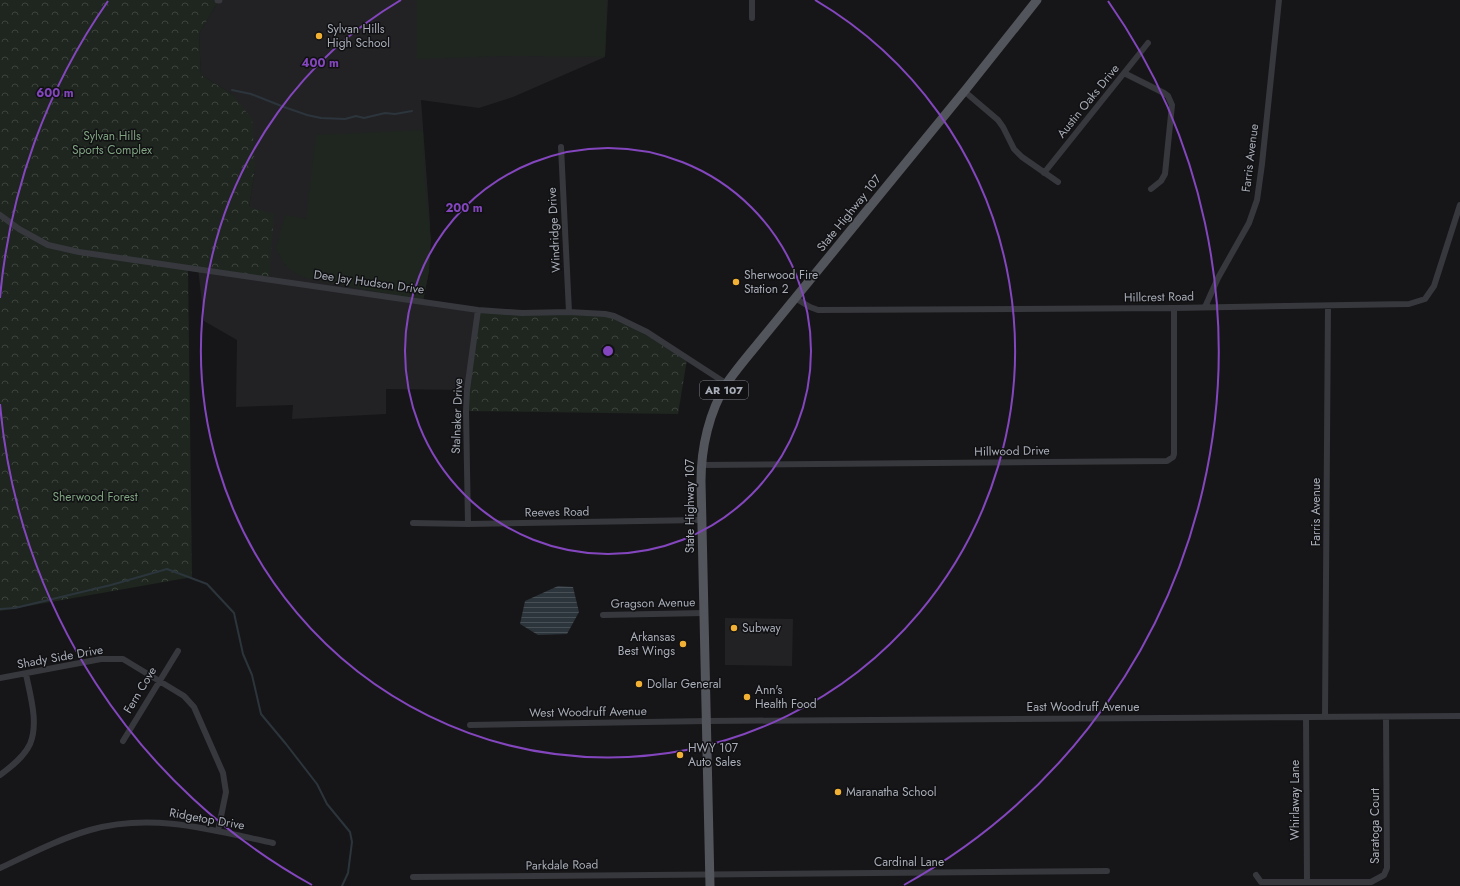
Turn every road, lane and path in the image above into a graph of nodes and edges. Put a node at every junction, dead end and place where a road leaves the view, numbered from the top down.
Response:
1 (752, 0) edge
2 (1037, 0) edge
3 (1279, 0) edge
4 (752, 18) dead end
5 (1148, 43) dead end
6 (1124, 73) junction
7 (964, 91) junction
8 (561, 147) dead end
9 (1044, 173) junction
10 (1058, 182) dead end
11 (1151, 189) dead end
12 (1460, 205) edge
13 (0, 215) edge
14 (795, 298) junction
15 (1328, 306) junction
16 (1205, 307) junction
17 (1174, 308) junction
18 (478, 310) junction
19 (569, 312) junction
20 (727, 384) junction
21 (701, 466) junction
22 (702, 520) junction
23 (413, 523) dead end
24 (468, 524) junction
25 (704, 613) junction
26 (603, 615) dead end
27 (178, 651) dead end
28 (26, 674) junction
29 (0, 678) edge
30 (159, 680) junction
31 (1460, 716) edge
32 (1306, 717) junction
33 (1325, 717) junction
34 (1386, 717) junction
35 (707, 721) junction
36 (470, 725) dead end
37 (122, 741) dead end
38 (0, 775) edge
39 (218, 831) junction
40 (273, 843) dead end
41 (0, 868) edge
42 (1107, 871) dead end
43 (710, 874) junction
44 (1256, 875) dead end
45 (413, 878) dead end
46 (1307, 882) junction
47 (710, 886) edge

1 - 4 street
2 - 7 main road, State Highway 107 / AR 107
3 - 16 street, Farris Avenue
5 - 6 street, Austin Oaks Drive
6 - 9 street, Austin Oaks Drive
6 - 11 street
7 - 9 street
7 - 14 main road, State Highway 107 / AR 107
8 - 19 street, Windridge Drive
9 - 10 street
12 - 15 street, Hillcrest Road
13 - 18 street, Dee Jay Hudson Drive
14 - 17 street, Hillcrest Road
14 - 20 main road, State Highway 107 / AR 107
15 - 16 street, Hillcrest Road
15 - 33 street, Farris Avenue
16 - 17 street, Hillcrest Road
17 - 21 street, Hillwood Drive
18 - 19 street, Dee Jay Hudson Drive
18 - 24 street, Stalnaker Drive
19 - 20 street, Dee Jay Hudson Drive
20 - 21 main road, State Highway 107 / AR 107
21 - 22 main road, State Highway 107 / AR 107
22 - 24 street, Reeves Road
22 - 25 main road, State Highway 107 / AR 107
23 - 24 street, Reeves Road
25 - 26 street, Gragson Avenue
25 - 35 main road, State Highway 107 / AR 107
27 - 30 street, Fern Cove
28 - 29 street, Shady Side Drive
28 - 30 street, Shady Side Drive
28 - 38 street
30 - 37 street, Fern Cove
30 - 39 street, Shady Side Drive
31 - 34 street, East Woodruff Avenue
32 - 33 street, East Woodruff Avenue
32 - 35 street, East Woodruff Avenue
32 - 46 street, Whirlaway Lane
33 - 34 street, East Woodruff Avenue
34 - 46 street, Saratoga Court
35 - 36 street, West Woodruff Avenue
35 - 43 main road, State Highway 107 / AR 107
39 - 40 street, Ridgetop Drive
39 - 41 street, Ridgetop Drive
42 - 43 street, Cardinal Lane
43 - 45 street, Parkdale Road
43 - 47 main road, State Highway 107 / AR 107
44 - 46 street, Saratoga Court

